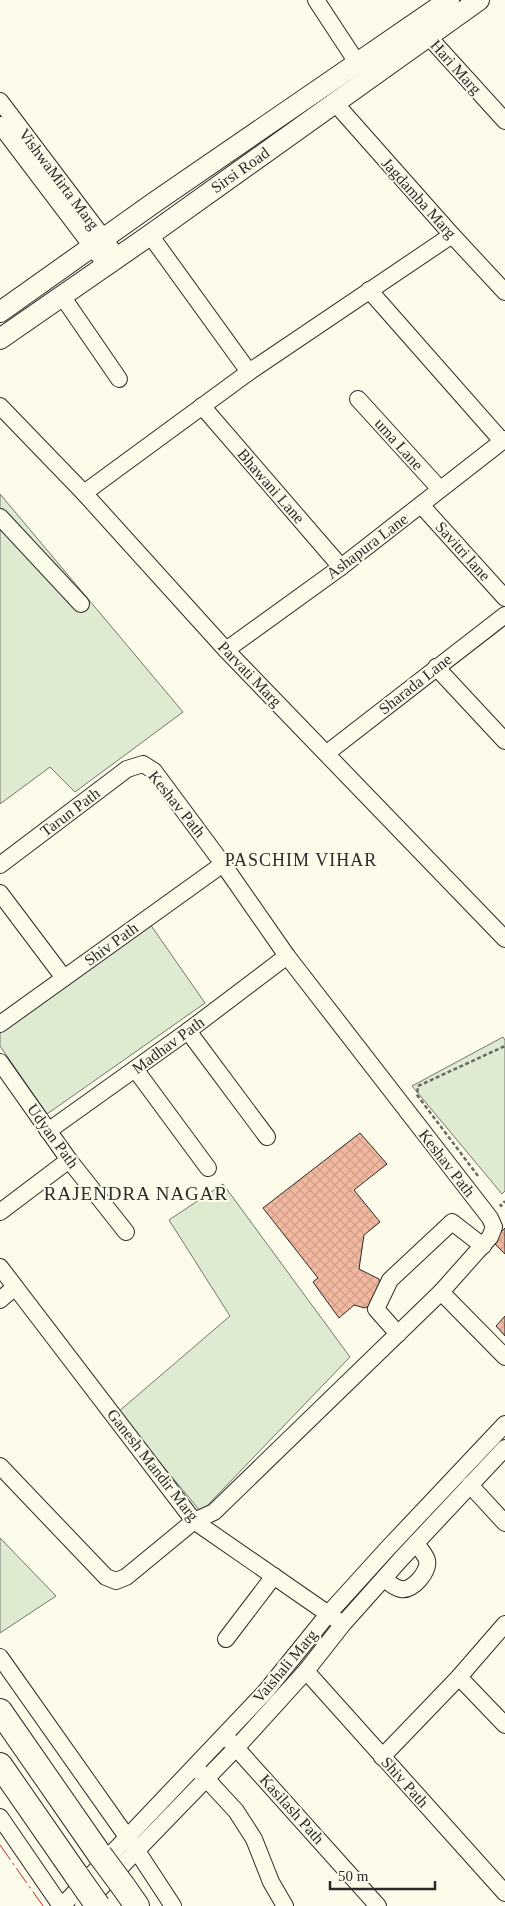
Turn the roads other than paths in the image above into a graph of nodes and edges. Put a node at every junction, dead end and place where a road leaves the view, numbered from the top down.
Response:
1 (316, 0) edge
2 (449, 0) edge
3 (479, 0) edge
4 (428, 36) junction
5 (358, 64) junction
6 (0, 100) edge
7 (335, 103) junction
8 (505, 121) edge
9 (0, 125) edge
10 (150, 234) junction
11 (452, 235) junction
12 (97, 243) junction
13 (112, 261) junction
14 (369, 290) junction
15 (505, 292) edge
16 (62, 296) junction
17 (0, 312) edge
18 (0, 339) edge
19 (249, 372) junction
20 (119, 379) dead end
21 (358, 399) dead end
22 (0, 406) edge
23 (202, 406) junction
24 (503, 440) edge
25 (439, 488) junction
26 (84, 493) junction
27 (421, 505) junction
28 (0, 517) edge
29 (341, 567) junction
30 (505, 598) edge
31 (81, 604) dead end
32 (505, 615) edge
33 (226, 650) junction
34 (436, 667) junction
35 (505, 741) edge
36 (327, 753) junction
37 (143, 764) joint
38 (223, 864) junction
39 (0, 865) edge
40 (0, 893) edge
41 (505, 939) edge
42 (287, 956) junction
43 (64, 978) junction
44 (0, 1024) edge
45 (188, 1031) junction
46 (0, 1062) edge
47 (135, 1069) junction
48 (48, 1131) junction
49 (267, 1137) dead end
50 (69, 1160) junction
51 (208, 1168) dead end
52 (0, 1212) edge
53 (126, 1232) dead end
54 (482, 1246) junction
55 (0, 1267) edge
56 (15, 1287) junction
57 (441, 1292) junction
58 (0, 1300) edge
59 (398, 1334) junction
60 (505, 1357) edge
61 (505, 1424) edge
62 (505, 1448) edge
63 (0, 1466) edge
64 (470, 1485) junction
65 (194, 1521) junction
66 (505, 1523) edge
67 (416, 1543) junction
68 (388, 1548) junction
69 (401, 1559) junction
70 (274, 1576) junction
71 (384, 1578) junction
72 (329, 1614) junction
73 (343, 1624) junction
74 (505, 1624) edge
75 (226, 1639) dead end
76 (0, 1657) edge
77 (306, 1671) junction
78 (459, 1676) junction
79 (0, 1711) edge
80 (505, 1725) edge
81 (224, 1735) junction
82 (237, 1747) junction
83 (382, 1757) junction
84 (0, 1765) edge
85 (194, 1767) junction
86 (207, 1778) junction
87 (0, 1817) edge
88 (132, 1845) junction
89 (505, 1892) edge
90 (61, 1906) edge
91 (83, 1906) edge
92 (98, 1906) edge
93 (137, 1906) edge
94 (174, 1906) edge
95 (285, 1906) edge
96 (378, 1906) edge

1 - 5 street
2 - 5 main road, Sirsi Road
3 - 4 main road, Sirsi Road
4 - 7 main road, Sirsi Road
4 - 8 street, Hari Marg
5 - 12 main road, Sirsi Road
6 - 12 street, VishwaMirta Marg
7 - 10 main road, Sirsi Road
7 - 11 street, Jagdamba Marg
9 - 12 street, VishwaMirta Marg
10 - 13 main road, Sirsi Road
10 - 19 street
11 - 14 street
11 - 15 street, Jagdamba Marg
12 - 13 street, VishwaMirta Marg
12 - 17 main road, Sirsi Road
13 - 16 main road, Sirsi Road
14 - 19 street
14 - 24 street
16 - 18 main road, Sirsi Road
16 - 20 street
19 - 23 street
21 - 25 street, uma Lane
22 - 26 street, Parvati Marg
23 - 26 street
23 - 29 street, Bhawani Lane
24 - 25 street, Ashapura Lane
25 - 27 street, Ashapura Lane
26 - 33 street, Parvati Marg
27 - 29 street, Ashapura Lane
27 - 30 street, Savitri lane
28 - 31 street
29 - 33 street, Ashapura Lane
32 - 34 street, Sharada Lane
33 - 36 street, Parvati Marg
34 - 35 street
34 - 36 street, Sharada Lane
36 - 41 street, Parvati Marg
37 - 38 street, Keshav Path
37 - 39 street, Tarun Path
38 - 42 street, Keshav Path
38 - 43 street, Shiv Path
40 - 43 street
42 - 45 street, Madhav Path
42 - 54 street, Keshav Path
43 - 44 street, Shiv Path
45 - 47 street, Madhav Path
45 - 49 street
46 - 48 street, Udyan Path
47 - 48 street, Madhav Path
47 - 51 street
48 - 50 street, Udyan Path
50 - 52 street
50 - 53 street, Udyan Path
54 - 57 street, Keshav Path
54 - 59 street
55 - 56 street, Ganesh Mandir Marg
56 - 58 street
56 - 65 street, Ganesh Mandir Marg
57 - 59 street, Keshav Path
57 - 60 street
59 - 65 street, Keshav Path
61 - 68 street, Vaishali Marg
62 - 64 street, Vaishali Marg
63 - 65 street, Keshav Path
64 - 66 street
64 - 67 street, Vaishali Marg
65 - 70 street, Ganesh Mandir Marg
67 - 69 street, Vaishali Marg
67 - 71 street
68 - 69 street
68 - 72 street, Vaishali Marg
69 - 71 street, Vaishali Marg
70 - 72 street, Ganesh Mandir Marg
70 - 75 street
71 - 73 street, Vaishali Marg
72 - 73 street, Ganesh Mandir Marg
72 - 81 street, Vaishali Marg
73 - 77 street, Vaishali Marg
74 - 78 street
76 - 88 street
77 - 82 street, Vaishali Marg
77 - 83 street, Shiv Path
78 - 80 street
78 - 83 street
79 - 93 highway, bridge
81 - 82 street, Kasilash Path
81 - 85 street, Vaishali Marg
82 - 86 street, Vaishali Marg
82 - 96 street, Kasilash Path
83 - 89 street, Shiv Path
84 - 92 highway, bridge
85 - 86 street
85 - 88 street, Vaishali Marg
86 - 88 street, Vaishali Marg
86 - 95 street
87 - 90 street
88 - 90 street, Vaishali Marg
88 - 91 street
88 - 94 street

